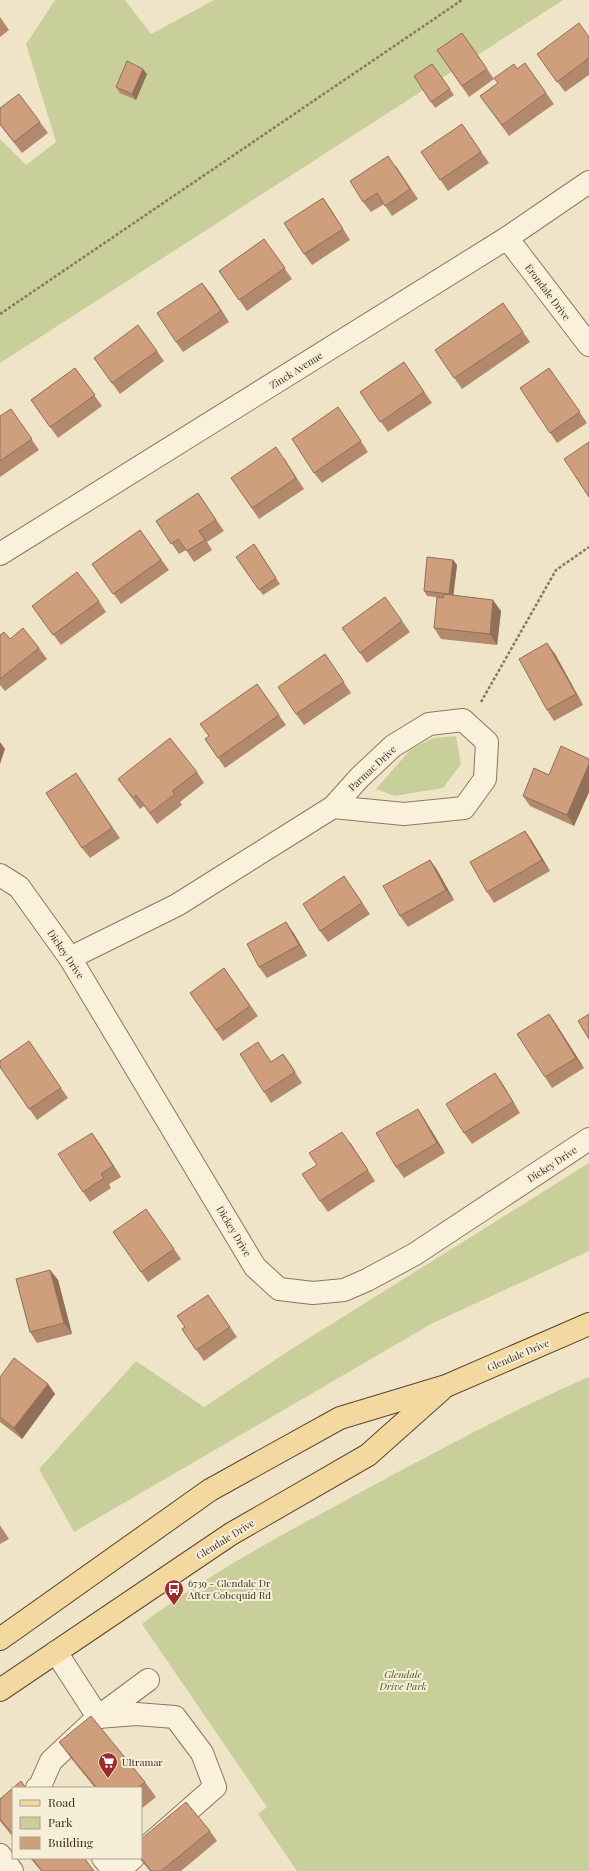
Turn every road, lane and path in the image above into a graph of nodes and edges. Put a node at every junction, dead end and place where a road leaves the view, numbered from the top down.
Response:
1 (462, 0) edge
2 (589, 182) edge
3 (507, 238) junction
4 (0, 314) edge
5 (589, 345) edge
6 (589, 547) edge
7 (0, 554) edge
8 (463, 720) junction
9 (333, 807) junction
10 (0, 875) edge
11 (70, 958) junction
12 (589, 1140) edge
13 (589, 1324) edge
14 (446, 1386) junction
15 (0, 1639) edge
16 (56, 1652) junction
17 (148, 1680) dead end
18 (0, 1690) edge
19 (98, 1717) junction
20 (39, 1787) edge
21 (142, 1851) edge
22 (0, 1855) edge
23 (104, 1859) edge
24 (133, 1859) edge
25 (12, 1871) edge
26 (114, 1871) edge
27 (118, 1871) edge

1 - 4 path
2 - 3 street, Zinck Avenue
3 - 5 street, Erondale Drive
3 - 7 street, Zinck Avenue
6 - 8 path
8 - 9 street, Parmac Drive
8 - 9 street
9 - 11 street, Parmac Drive
10 - 11 street, Dickey Drive
11 - 12 street, Dickey Drive
13 - 14 main road, Glendale Drive
14 - 15 main road, Glendale Drive
14 - 16 main road, Glendale Drive
16 - 18 main road, Glendale Drive
16 - 19 street
17 - 19 street
19 - 20 street
19 - 21 street
22 - 25 street
23 - 26 street
24 - 27 street

